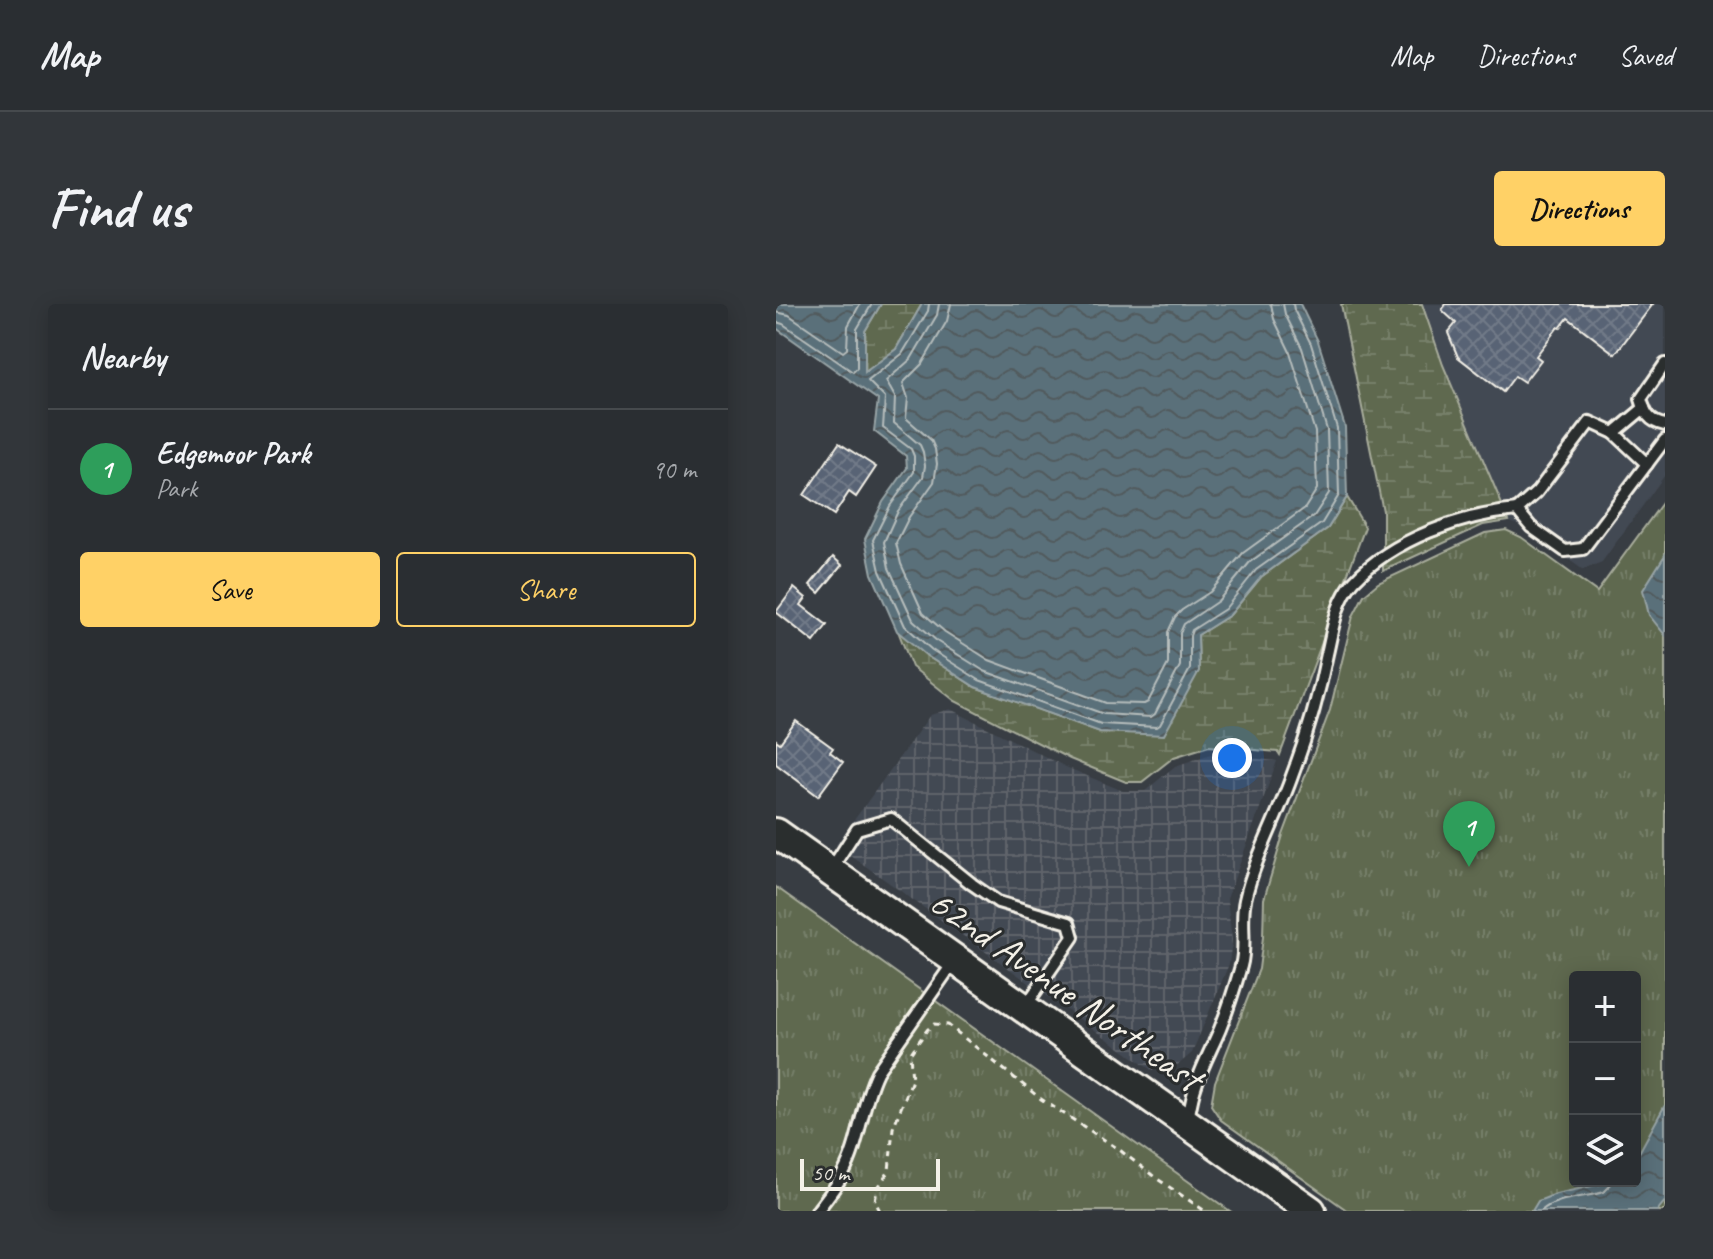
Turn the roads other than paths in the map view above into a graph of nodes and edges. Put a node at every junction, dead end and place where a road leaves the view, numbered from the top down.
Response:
1 (1665, 364) edge
2 (1644, 408) junction
3 (1665, 425) edge
4 (1614, 433) junction
5 (1665, 440) edge
6 (1647, 464) junction
7 (1517, 510) junction
8 (776, 833) edge
9 (830, 871) junction
10 (955, 960) junction
11 (1024, 1009) junction
12 (1187, 1122) junction
13 (817, 1211) edge
14 (1311, 1211) edge

1 - 2 lane
2 - 3 lane
2 - 4 lane
4 - 6 lane
4 - 7 lane
5 - 6 lane
6 - 7 lane
7 - 12 lane
8 - 9 street, 62nd Avenue Northeast
9 - 10 street, 62nd Avenue Northeast
9 - 11 lane
10 - 11 street, 62nd Avenue Northeast
10 - 13 lane
11 - 12 street, 62nd Avenue Northeast
12 - 14 street, 62nd Avenue Northeast

